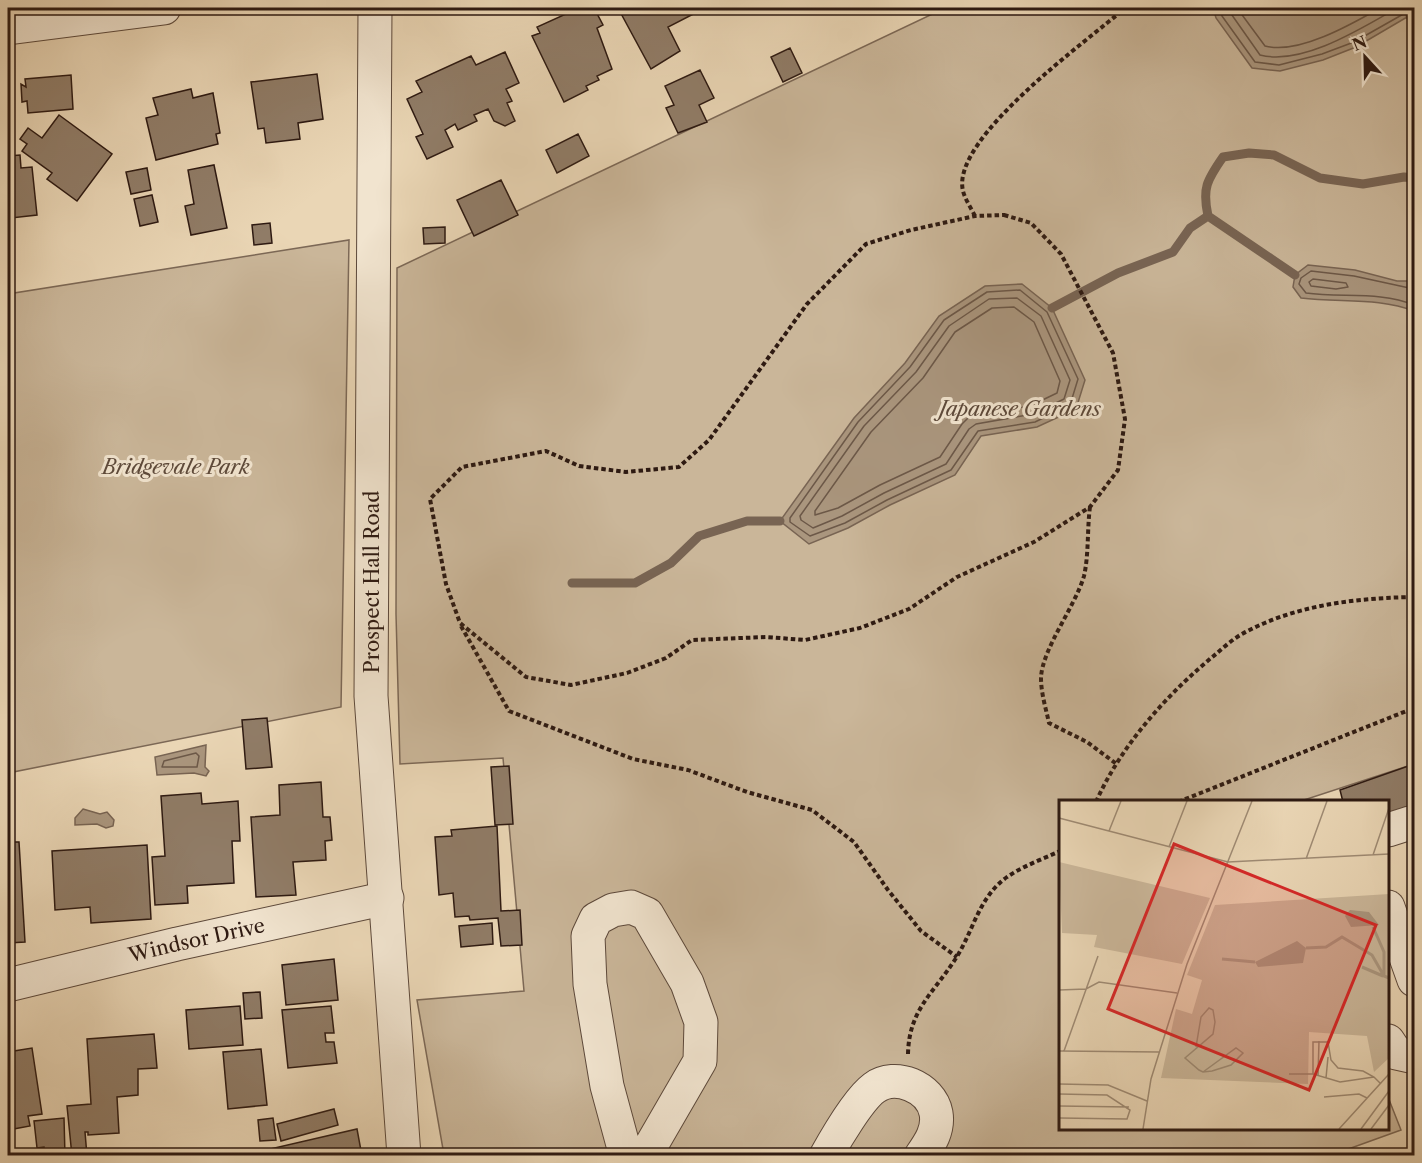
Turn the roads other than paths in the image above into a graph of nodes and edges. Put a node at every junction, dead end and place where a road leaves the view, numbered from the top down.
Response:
1 (164, 8) edge
2 (375, 8) edge
3 (8, 28) edge
4 (1414, 824) edge
5 (1389, 830) edge
6 (387, 898) junction
7 (1389, 910) edge
8 (1414, 980) edge
9 (8, 985) edge
10 (404, 1155) edge
11 (626, 1155) edge
12 (645, 1155) edge
13 (826, 1155) edge
14 (921, 1155) edge

1 - 3 street
2 - 6 street, Prospect Hall Road
4 - 5 street
6 - 9 street, Windsor Drive
6 - 10 street, Prospect Hall Road
7 - 8 street
11 - 12 street
13 - 14 street

